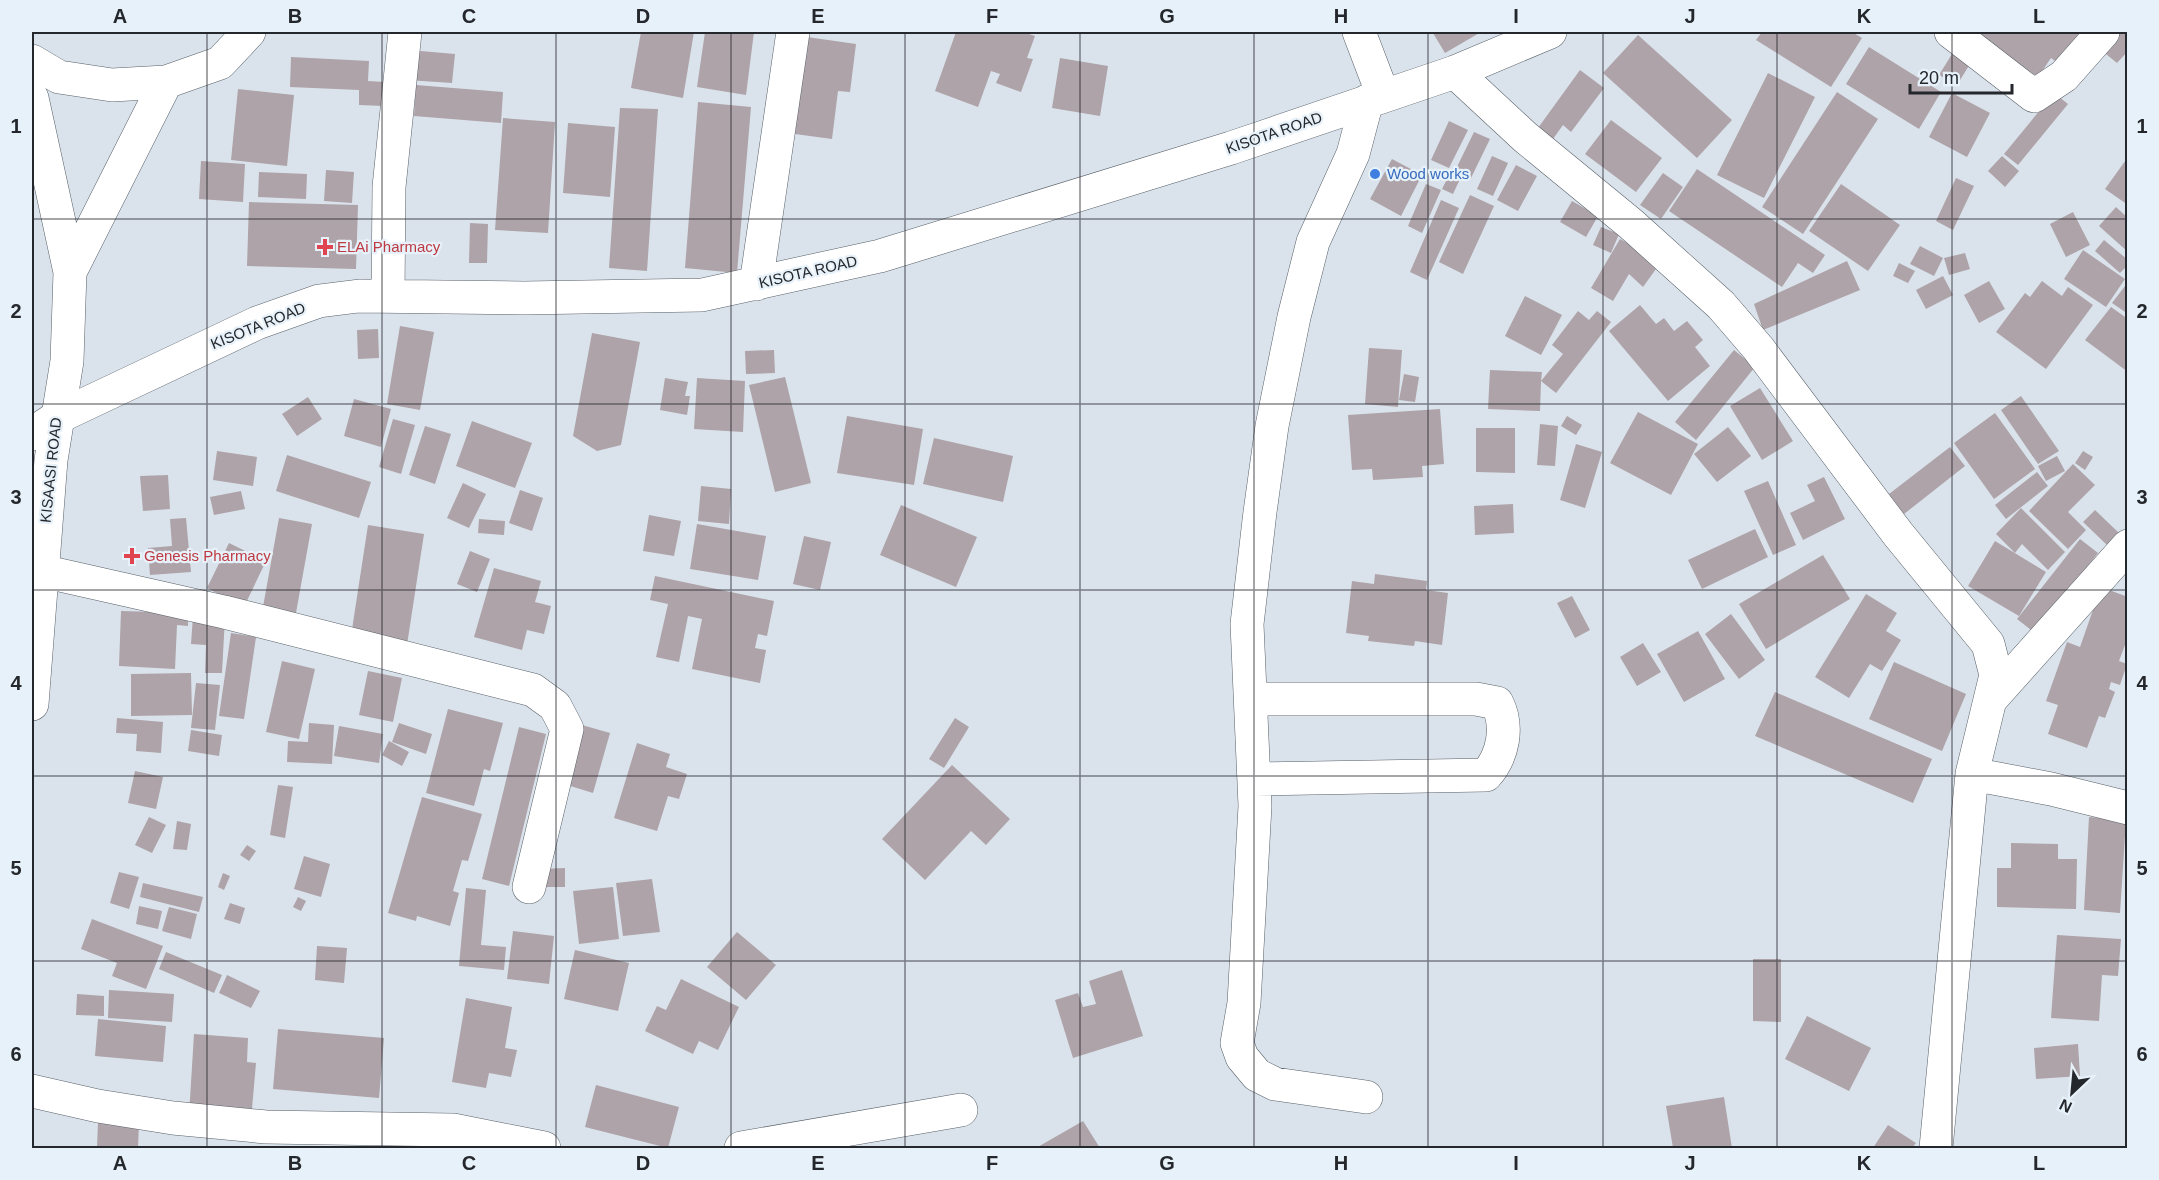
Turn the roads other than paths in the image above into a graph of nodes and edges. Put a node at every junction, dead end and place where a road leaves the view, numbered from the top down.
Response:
1 (249, 32) edge
2 (405, 32) edge
3 (793, 32) edge
4 (1359, 32) edge
5 (1550, 32) edge
6 (1951, 32) edge
7 (2103, 32) edge
8 (32, 61) edge
9 (1455, 72) junction
10 (166, 82) junction
11 (32, 98) edge
12 (1375, 98) junction
13 (70, 272) junction
14 (756, 284) junction
15 (388, 296) junction
16 (44, 426) edge
17 (2127, 546) edge
18 (42, 571) junction
19 (1992, 698) junction
20 (1251, 699) junction
21 (32, 704) edge
22 (1972, 774) junction
23 (1254, 779) junction
24 (2127, 808) edge
25 (529, 887) dead end
26 (32, 1091) edge
27 (1366, 1097) dead end
28 (961, 1110) dead end
29 (351, 1138) edge
30 (788, 1145) edge
31 (544, 1149) edge
32 (741, 1149) edge
33 (1936, 1149) edge

1 - 10 street
2 - 15 street
3 - 14 street
4 - 12 street
5 - 9 street, KISOTA ROAD
6 - 7 street
8 - 10 street
9 - 12 street, KISOTA ROAD
9 - 19 street
10 - 13 street
11 - 13 street
12 - 14 street, KISOTA ROAD
12 - 20 street
13 - 16 street, KISAASI ROAD
14 - 15 street, KISOTA ROAD
15 - 16 street, KISOTA ROAD
16 - 18 street, KISAASI ROAD
17 - 19 street
18 - 21 street, KISAASI ROAD
18 - 25 street
19 - 22 street
20 - 23 street
20 - 23 street
22 - 24 street
22 - 33 street
23 - 27 street
26 - 29 street
28 - 30 street
29 - 31 street
30 - 32 street

